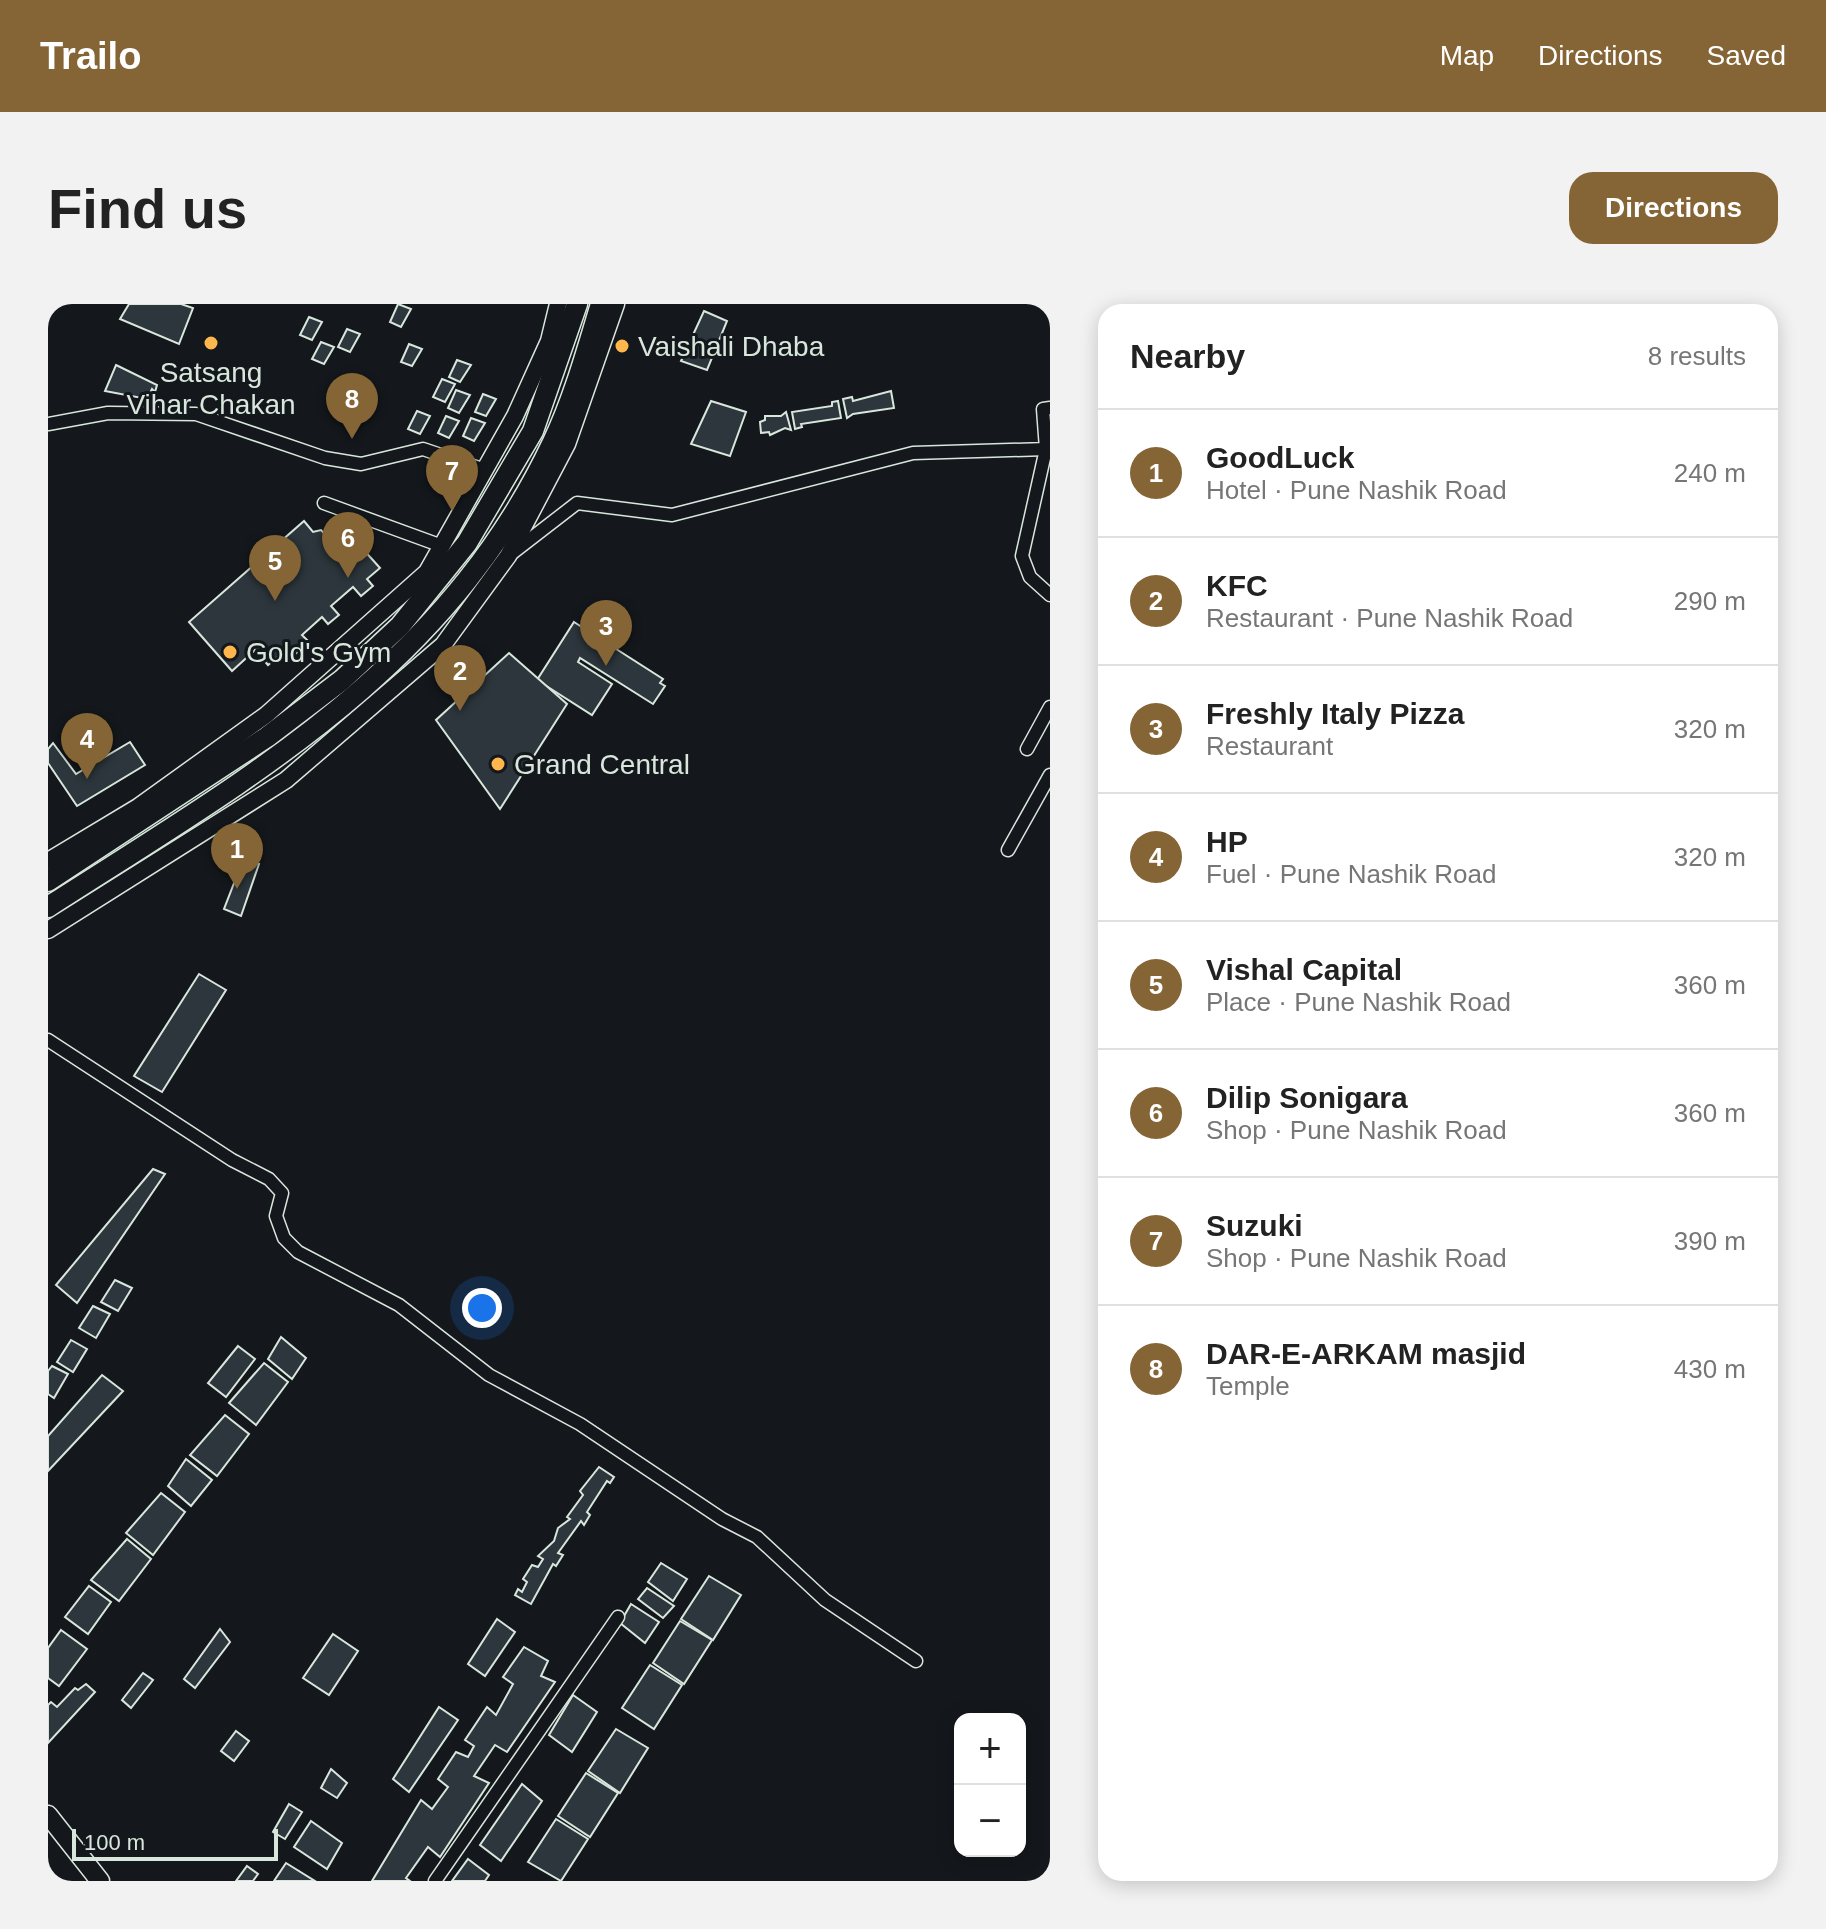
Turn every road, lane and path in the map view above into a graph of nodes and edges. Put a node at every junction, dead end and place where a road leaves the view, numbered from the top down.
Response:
1 (558, 304) edge
2 (577, 304) edge
3 (601, 304) edge
4 (616, 304) edge
5 (1050, 408) edge
6 (48, 424) edge
7 (1046, 449) junction
8 (485, 470) junction
9 (324, 503) dead end
10 (442, 546) junction
11 (508, 556) junction
12 (1050, 595) edge
13 (1050, 707) edge
14 (1027, 749) dead end
15 (1050, 775) edge
16 (1008, 850) dead end
17 (48, 861) edge
18 (48, 881) edge
19 (48, 907) edge
20 (48, 930) edge
21 (48, 1040) edge
22 (618, 1617) dead end
23 (916, 1661) dead end
24 (48, 1815) edge
25 (100, 1881) edge
26 (435, 1881) edge

1 - 8 street
2 - 18 highway
3 - 19 highway
4 - 11 street
5 - 7 street
6 - 8 street
7 - 11 street
7 - 12 street
8 - 10 street
9 - 10 street
10 - 17 street
11 - 20 street
13 - 14 street
15 - 16 street
21 - 23 street
22 - 26 street
24 - 25 main road

